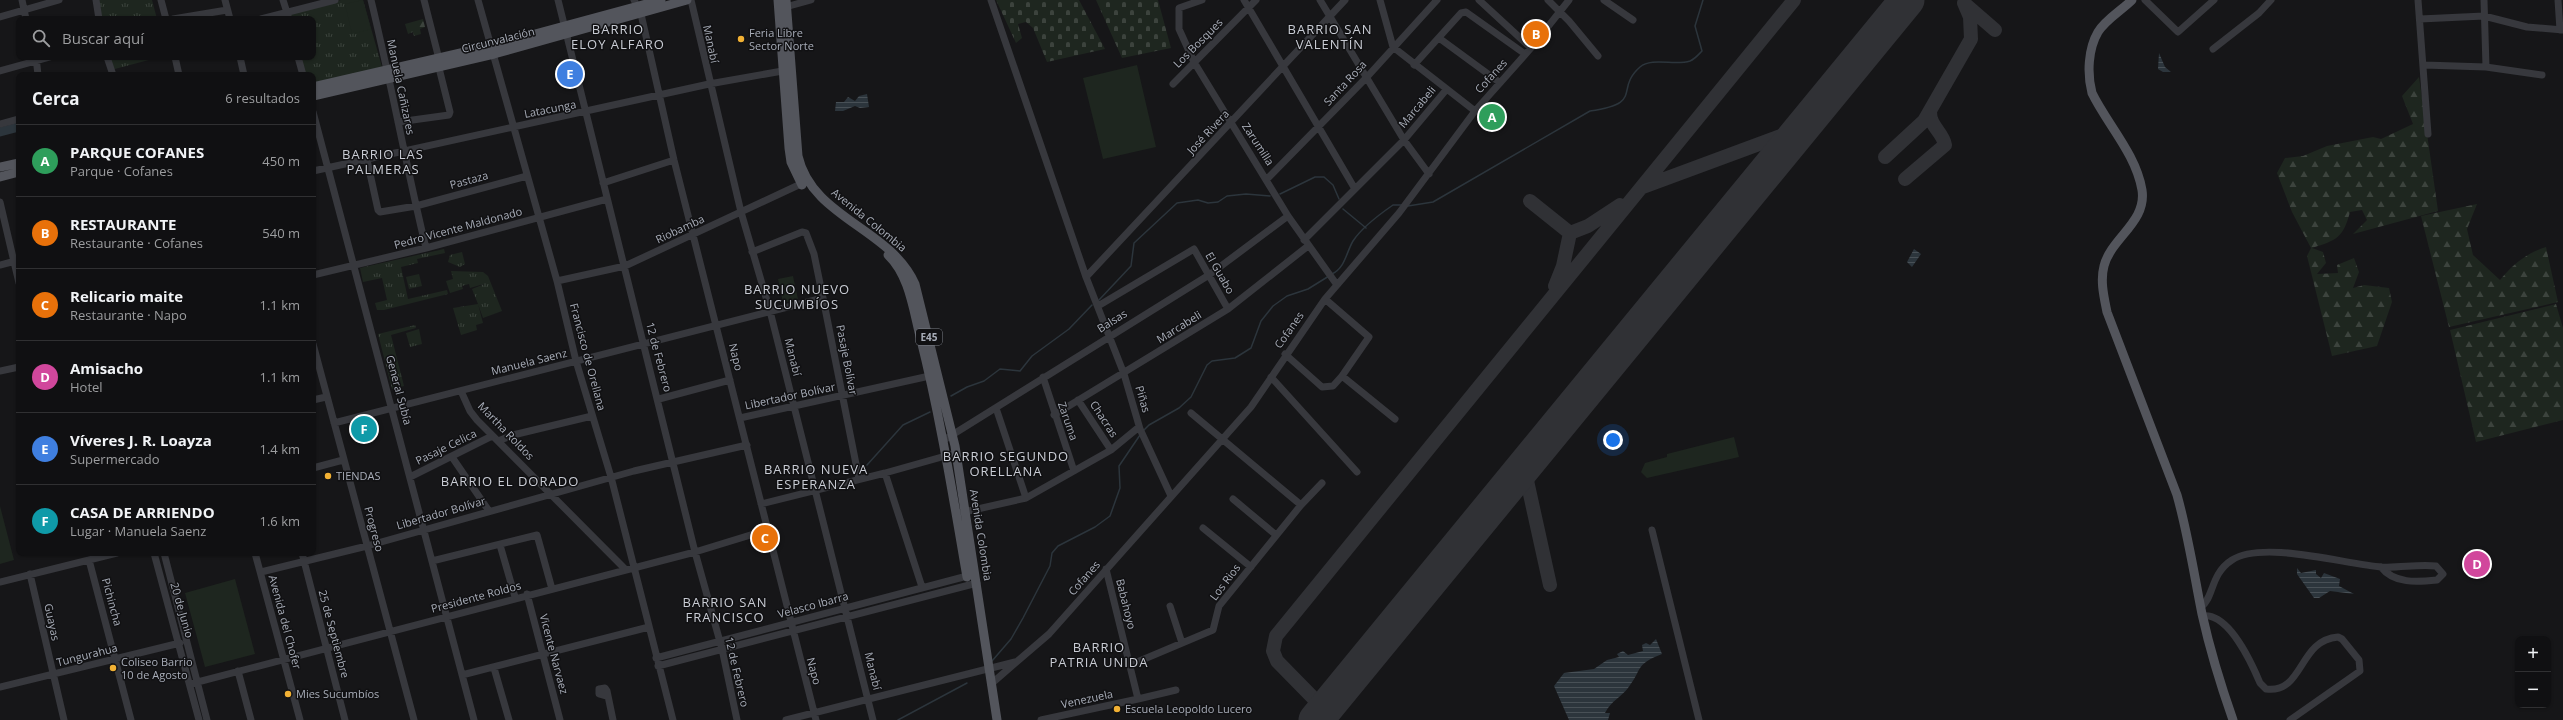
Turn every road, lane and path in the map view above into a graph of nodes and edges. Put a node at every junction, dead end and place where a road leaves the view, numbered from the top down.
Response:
1 (22, 0) edge
2 (59, 0) edge
3 (96, 0) edge
4 (161, 0) edge
5 (225, 0) edge
6 (284, 0) edge
7 (334, 0) edge
8 (370, 0) edge
9 (424, 0) edge
10 (478, 0) edge
11 (558, 0) edge
12 (661, 0) edge
13 (687, 0) edge
14 (691, 0) edge
15 (811, 0) edge
16 (990, 0) edge
17 (1202, 0) edge
18 (1244, 0) edge
19 (1256, 0) edge
20 (1320, 0) edge
21 (1345, 0) edge
22 (1380, 0) edge
23 (1437, 0) edge
24 (1479, 0) edge
25 (1548, 0) edge
26 (1569, 0) edge
27 (1604, 0) edge
28 (2132, 0) edge
29 (2145, 0) edge
30 (2214, 0) edge
31 (2271, 0) edge
32 (2418, 0) edge
33 (2484, 0) edge
34 (2558, 0) edge
35 (782, 4) edge
36 (637, 7) edge
37 (1248, 8) junction
38 (24, 10) junction
39 (227, 10) junction
40 (1560, 12) junction
41 (25, 16) edge
42 (99, 16) edge
43 (165, 16) edge
44 (191, 16) edge
45 (229, 16) edge
46 (288, 16) edge
47 (2484, 16) junction
48 (0, 17) edge
49 (1331, 17) junction
50 (2420, 19) junction
51 (1633, 20) dead end
52 (2562, 30) edge
53 (566, 31) junction
54 (1439, 38) junction
55 (1393, 47) junction
56 (1531, 48) junction
57 (2213, 49) dead end
58 (492, 50) junction
59 (1525, 54) junction
60 (1598, 56) dead end
61 (33, 60) edge
62 (36, 60) edge
63 (108, 60) edge
64 (176, 60) edge
65 (241, 60) edge
66 (299, 60) edge
67 (1194, 62) junction
68 (439, 63) junction
69 (1283, 65) junction
70 (1414, 65) junction
71 (2424, 65) junction
72 (2486, 67) junction
73 (788, 70) junction
74 (0, 71) edge
75 (38, 72) edge
76 (112, 72) edge
77 (178, 72) edge
78 (243, 72) edge
79 (302, 72) edge
80 (389, 74) junction
81 (2542, 75) dead end
82 (1367, 77) junction
83 (1499, 82) junction
84 (709, 84) junction
85 (1173, 84) dead end
86 (316, 86) edge
87 (1446, 90) junction
88 (316, 95) edge
89 (660, 96) junction
90 (1475, 111) junction
91 (586, 113) junction
92 (16, 120) edge
93 (316, 122) edge
94 (398, 122) junction
95 (0, 124) edge
96 (1231, 124) junction
97 (513, 127) junction
98 (1318, 128) junction
99 (2428, 134) dead end
100 (1404, 140) junction
101 (404, 152) junction
102 (367, 160) junction
103 (674, 160) junction
104 (16, 164) edge
105 (0, 167) edge
106 (329, 167) junction
107 (316, 170) edge
108 (16, 173) edge
109 (1429, 174) junction
110 (527, 176) junction
111 (0, 177) edge
112 (1267, 179) junction
113 (804, 182) junction
114 (603, 183) junction
115 (1355, 189) junction
116 (607, 199) junction
117 (0, 202) edge
118 (416, 206) junction
119 (741, 212) junction
120 (1288, 216) junction
121 (540, 218) junction
122 (2, 219) edge
123 (693, 236) junction
124 (1306, 243) junction
125 (426, 248) junction
126 (752, 252) junction
127 (16, 260) edge
128 (0, 265) edge
129 (354, 265) junction
130 (625, 266) junction
131 (316, 274) edge
132 (1209, 275) junction
133 (1086, 277) junction
134 (557, 281) junction
135 (1337, 285) junction
136 (823, 298) junction
137 (1324, 298) junction
138 (1098, 306) junction
139 (1228, 309) junction
140 (770, 311) junction
141 (716, 325) junction
142 (1111, 334) junction
143 (644, 343) junction
144 (1285, 354) junction
145 (316, 356) edge
146 (576, 361) junction
147 (16, 368) edge
148 (0, 371) edge
149 (1124, 374) junction
150 (934, 375) junction
151 (1342, 376) junction
152 (1043, 377) junction
153 (1271, 377) junction
154 (730, 380) junction
155 (461, 391) junction
156 (843, 396) junction
157 (326, 397) junction
158 (316, 399) edge
159 (659, 399) junction
160 (1078, 400) junction
161 (794, 407) junction
162 (996, 408) junction
163 (392, 409) junction
164 (1191, 414) dead end
165 (1054, 415) junction
166 (592, 416) junction
167 (740, 418) junction
168 (1395, 419) dead end
169 (334, 423) junction
170 (1139, 426) junction
171 (492, 436) junction
172 (948, 438) junction
173 (1222, 440) junction
174 (498, 442) junction
175 (747, 445) junction
176 (1111, 450) junction
177 (951, 454) junction
178 (452, 457) junction
179 (344, 460) junction
180 (674, 462) junction
181 (316, 467) edge
182 (1074, 471) junction
183 (1357, 472) dead end
184 (885, 473) junction
185 (410, 477) junction
186 (611, 477) junction
187 (859, 479) junction
188 (1322, 483) dead end
189 (815, 490) junction
190 (551, 494) junction
191 (1171, 496) junction
192 (1026, 498) junction
193 (1233, 499) dead end
194 (761, 504) junction
195 (1300, 505) junction
196 (489, 511) junction
197 (966, 512) junction
198 (956, 514) junction
199 (1202, 528) dead end
200 (424, 530) junction
201 (767, 530) junction
202 (1652, 530) dead end
203 (1276, 535) junction
204 (500, 545) junction
205 (367, 546) junction
206 (696, 552) junction
207 (105, 556) edge
208 (155, 556) edge
209 (165, 556) edge
210 (256, 556) edge
211 (303, 556) edge
212 (89, 560) junction
213 (432, 561) junction
214 (305, 563) junction
215 (634, 567) junction
216 (1251, 567) junction
217 (2381, 567) junction
218 (625, 569) junction
219 (1106, 569) junction
220 (261, 572) junction
221 (30, 574) junction
222 (973, 578) junction
223 (0, 582) edge
224 (922, 587) junction
225 (552, 589) junction
226 (527, 594) junction
227 (515, 598) junction
228 (1170, 606) dead end
229 (845, 608) junction
230 (2202, 612) junction
231 (446, 616) junction
232 (847, 617) junction
233 (790, 622) junction
234 (649, 627) junction
235 (390, 631) junction
236 (792, 631) junction
237 (719, 640) junction
238 (180, 643) junction
239 (1182, 643) junction
240 (326, 648) junction
241 (722, 649) junction
242 (542, 655) junction
243 (656, 658) junction
244 (116, 659) junction
245 (283, 660) junction
246 (1016, 661) junction
247 (1130, 665) junction
248 (658, 666) junction
249 (988, 667) junction
250 (494, 668) junction
251 (238, 671) junction
252 (52, 675) junction
253 (462, 675) junction
254 (194, 683) junction
255 (991, 684) junction
256 (0, 687) edge
257 (1176, 690) dead end
258 (606, 696) dead end
259 (868, 698) junction
260 (1138, 699) junction
261 (815, 716) edge
262 (64, 720) edge
263 (131, 720) edge
264 (199, 720) edge
265 (207, 720) edge
266 (251, 720) edge
267 (300, 720) edge
268 (345, 720) edge
269 (414, 720) edge
270 (474, 720) edge
271 (509, 720) edge
272 (560, 720) edge
273 (613, 720) edge
274 (674, 720) edge
275 (737, 720) edge
276 (786, 720) edge
277 (874, 720) edge
278 (997, 720) edge
279 (1041, 720) edge
280 (1699, 720) edge
281 (2233, 720) edge
282 (2290, 720) edge

1 - 38 street
2 - 38 street
3 - 42 street
4 - 43 street
5 - 39 street
6 - 46 street
7 - 46 street
8 - 80 street, Manuela Cañizares
9 - 68 street
10 - 58 street, Francisco de Orellana
11 - 53 street, 12 de Febrero
12 - 36 main road, Circunvalación
13 - 36 main road, Circunvalación
14 - 84 street, Manabí
15 - 35 street
16 - 133 street, Piñas
17 - 67 street, Zarumilla
18 - 37 street
19 - 37 street, Los Bosques
20 - 49 street
21 - 49 street, José Rivera
22 - 55 street
23 - 55 street, Santa Rosa
24 - 56 street
25 - 40 street
26 - 40 street, Cofanes
27 - 51 street
28 - 230 main road
29 - 30 street
31 - 57 street
32 - 50 street
33 - 47 street
34 - 52 street
35 - 73 main road, Avenida Colombia / E45
36 - 53 main road, Circunvalación
36 - 89 street, Napo
37 - 67 street, Los Bosques
37 - 69 street
38 - 41 street
38 - 48 street
39 - 44 street
39 - 45 street
40 - 56 street, Cofanes
40 - 60 street
47 - 50 street
47 - 52 street
47 - 72 street
49 - 69 street, José Rivera
49 - 82 street
50 - 71 street
53 - 58 main road, Circunvalación
53 - 91 street, 12 de Febrero
54 - 59 street
54 - 70 street
54 - 83 street
55 - 70 street
55 - 82 street, Santa Rosa
56 - 59 street, Cofanes
58 - 68 main road, Circunvalación
58 - 97 street, Francisco de Orellana
59 - 83 street, Cofanes
61 - 74 street
62 - 75 street
63 - 76 street
64 - 77 street
65 - 78 street
66 - 79 street
67 - 85 street, Los Bosques
67 - 96 street, Zarumilla
68 - 80 main road, Circunvalación
68 - 94 street
69 - 96 street, José Rivera
69 - 98 street
70 - 87 street
71 - 72 street
71 - 99 street
72 - 81 street
73 - 84 street, Latacunga
73 - 113 main road, Avenida Colombia / E45
80 - 86 main road, Circunvalación
80 - 88 main road, Circunvalación
80 - 94 street, Manuela Cañizares
82 - 98 street, Santa Rosa
82 - 100 street
83 - 90 street, Cofanes
84 - 89 street, Latacunga
84 - 119 street, Manabí
87 - 90 street
87 - 100 street, Marcabeli
89 - 91 street, Latacunga
89 - 103 street, Napo
90 - 109 street, Cofanes
91 - 97 street, Latacunga
91 - 114 street, 12 de Febrero
92 - 95 street
93 - 106 street, General Subía
94 - 101 street, Manuela Cañizares
96 - 112 street, Zarumilla
96 - 133 street, José Rivera
97 - 101 street, Latacunga
97 - 110 street, Francisco de Orellana
98 - 112 street, Santa Rosa
98 - 115 street
100 - 109 street
100 - 115 street, Marcabeli
101 - 102 street, Latacunga
101 - 118 street, Manuela Cañizares
102 - 106 street, Latacunga
102 - 118 street, Pastaza
103 - 114 street
103 - 123 street, Napo
104 - 105 main road
106 - 107 street, Latacunga
106 - 129 street, General Subía
108 - 111 main road
109 - 135 street, Cofanes
110 - 118 street, Pastaza
110 - 121 street, Francisco de Orellana
112 - 120 street, Zarumilla
113 - 119 street, Riobamba
113 - 150 main road, Avenida Colombia / E45
114 - 116 street, 12 de Febrero
115 - 124 street, Marcabeli
116 - 121 street, Pedro Vicente Maldonado
116 - 130 street, 12 de Febrero
117 - 122 street
118 - 125 street, Manuela Cañizares
119 - 123 street, Riobamba
119 - 126 street, Manabí
120 - 124 street, Zarumilla
120 - 132 street, Balsas
121 - 125 street, Pedro Vicente Maldonado
121 - 134 street, Francisco de Orellana
122 - 127 street
123 - 130 street, Riobamba
123 - 141 street, Napo
124 - 135 street, Zarumilla
124 - 139 street, Marcabeli
125 - 129 street, Pedro Vicente Maldonado
126 - 136 street, Pasaje Bolívar
126 - 140 street, Manabí
127 - 128 street
129 - 131 street, Pedro Vicente Maldonado
129 - 163 street, General Subía
130 - 134 street, Riobamba
130 - 143 street, 12 de Febrero
132 - 138 street, El Guabo
132 - 139 street, El Guabo
132 - 142 street, Balsas
133 - 138 street, Piñas
134 - 146 street, Francisco de Orellana
135 - 137 street, Cofanes
136 - 140 street, Manuela Saenz
136 - 156 street, Pasaje Bolívar
137 - 144 street, Cofanes
137 - 151 street
138 - 142 street, Piñas
139 - 149 street, Marcabeli
140 - 141 street, Manuela Saenz
140 - 161 street, Manabí
141 - 143 street, Manuela Saenz
141 - 154 street, Napo
142 - 149 street, Piñas
142 - 152 street, Balsas
143 - 146 street, Manuela Saenz
143 - 159 street, 12 de Febrero
144 - 151 street
144 - 153 street, Cofanes
145 - 157 street, Progreso
146 - 155 street, Manuela Saenz
146 - 166 street, Francisco de Orellana
147 - 148 street
149 - 160 street, Marcabeli
149 - 170 street, Piñas
150 - 156 street, Libertador Bolívar
150 - 172 main road, Avenida Colombia / E45
151 - 168 street
152 - 162 street, Balsas
152 - 165 street, Zaruma
153 - 173 street, Cofanes
153 - 183 street
154 - 159 street
154 - 167 street, Napo
155 - 163 street, Manuela Saenz
155 - 171 street, Martha Roldos
156 - 161 street, Libertador Bolívar
156 - 187 street, Pasaje Bolívar
157 - 158 street
157 - 169 street, Progreso
159 - 180 street, 12 de Febrero
160 - 165 street, Marcabeli
160 - 176 street, Chacras
161 - 167 street, Libertador Bolívar
161 - 189 street, Manabí
162 - 172 street, Balsas
162 - 192 street
163 - 169 street, Manuela Saenz
163 - 185 street, General Subía
164 - 173 street
165 - 182 street, Zaruma
166 - 174 street
166 - 186 street, Francisco de Orellana
167 - 175 street, Napo
169 - 179 street, Progreso
170 - 176 street
170 - 191 street, Piñas
171 - 174 street, Martha Roldos
171 - 178 street, Pasaje Celica
172 - 177 main road, Avenida Colombia / E45
173 - 191 street, Cofanes
173 - 195 street
174 - 190 street, Martha Roldos
175 - 180 street, Libertador Bolívar
175 - 194 street, Napo
176 - 182 street
177 - 184 street
177 - 197 main road, Avenida Colombia / E45
177 - 198 main road, Avenida Colombia / E45
178 - 185 street, Pasaje Celica
178 - 196 street
179 - 181 street
179 - 205 street, Progreso
180 - 186 street, Libertador Bolívar
180 - 206 street, 12 de Febrero
182 - 192 street
184 - 187 street
184 - 224 street
185 - 200 street, General Subía
186 - 190 street, Libertador Bolívar
186 - 215 street, Francisco de Orellana
187 - 189 street
188 - 195 street, Los Rios
189 - 194 street
189 - 229 street, Manabí
190 - 196 street, Libertador Bolívar
190 - 218 street, Martha Roldos
191 - 219 street, Cofanes
192 - 197 street
193 - 203 street
194 - 201 street, Napo
195 - 203 street, Los Rios
196 - 200 street, Libertador Bolívar
197 - 198 street
197 - 222 main road, Avenida Colombia / E45
198 - 222 main road, Avenida Colombia / E45
199 - 216 street
200 - 205 street, Libertador Bolívar
200 - 213 street, General Subía
201 - 206 street, Presidente Roldos
201 - 233 street, Napo
202 - 280 street
203 - 216 street, Los Rios
204 - 213 street
204 - 225 street
204 - 227 street
205 - 214 street, Libertador Bolívar
205 - 235 street, Progreso
206 - 215 street, Presidente Roldos
206 - 237 street, 12 de Febrero
207 - 212 street
208 - 238 street, 20 de Junio
209 - 254 street, 20 de Junio
210 - 220 street, Avenida del Chofer
211 - 214 street, 25 de Septiembre
212 - 221 street
212 - 244 street, Pichincha
213 - 231 street, General Subía
214 - 220 street, Libertador Bolívar
214 - 240 street, 25 de Septiembre
215 - 218 street, Presidente Roldos
215 - 234 street, Francisco de Orellana
216 - 239 street, Los Rios
217 - 217 street
217 - 230 street
218 - 225 street, Presidente Roldos
219 - 246 street, Cofanes
219 - 247 street, Babahoyo
220 - 245 street, Avenida del Chofer
221 - 223 street
221 - 252 street, Guayas
222 - 224 street, Velasco Ibarra
222 - 232 street, Velasco Ibarra
222 - 249 main road, Avenida Colombia / E45
224 - 229 street, Velasco Ibarra
225 - 226 street, Presidente Roldos
226 - 227 street, Presidente Roldos
226 - 242 street, Vicente Narvaez
227 - 231 street, Presidente Roldos
228 - 239 street
229 - 232 street, Manabí
229 - 233 street, Velasco Ibarra
230 - 281 main road
230 - 282 street
231 - 235 street, Presidente Roldos
231 - 253 street, General Subía
232 - 236 street, Velasco Ibarra
232 - 259 street, Manabí
233 - 236 street, Napo
233 - 237 street, Velasco Ibarra
234 - 242 street
234 - 243 street, Francisco de Orellana
235 - 240 street, Presidente Roldos
235 - 269 street, Progreso
236 - 241 street, Velasco Ibarra
236 - 261 street, Napo
237 - 241 street, 12 de Febrero
237 - 243 street, Velasco Ibarra
238 - 244 street, Tungurahua
238 - 254 street, 20 de Junio
239 - 247 street, Los Rios
240 - 245 street, Presidente Roldos
240 - 268 street, 25 de Septiembre
241 - 248 street, Velasco Ibarra
241 - 275 street, 12 de Febrero
242 - 250 street
242 - 272 street, Vicente Narvaez
243 - 248 street, Francisco de Orellana
244 - 252 street, Tungurahua
244 - 263 street, Pichincha
245 - 251 street, Presidente Roldos
245 - 267 street, Avenida del Chofer
246 - 249 street, Cofanes
246 - 255 street, Cofanes
247 - 260 street, Babahoyo
248 - 274 street, Francisco de Orellana
249 - 255 main road, Avenida Colombia / E45
249 - 259 street, Cofanes
250 - 253 street
250 - 271 street
251 - 254 street, Presidente Roldos
251 - 266 street
252 - 256 street, Tungurahua
252 - 262 street, Guayas
253 - 270 street, General Subía
254 - 264 street, 20 de Junio
254 - 265 street, 20 de Junio
255 - 278 main road, Avenida Colombia / E45
257 - 260 street
258 - 273 street
259 - 261 street, Cofanes
259 - 277 street, Manabí
260 - 279 street, Venezuela
261 - 276 street, Cofanes

